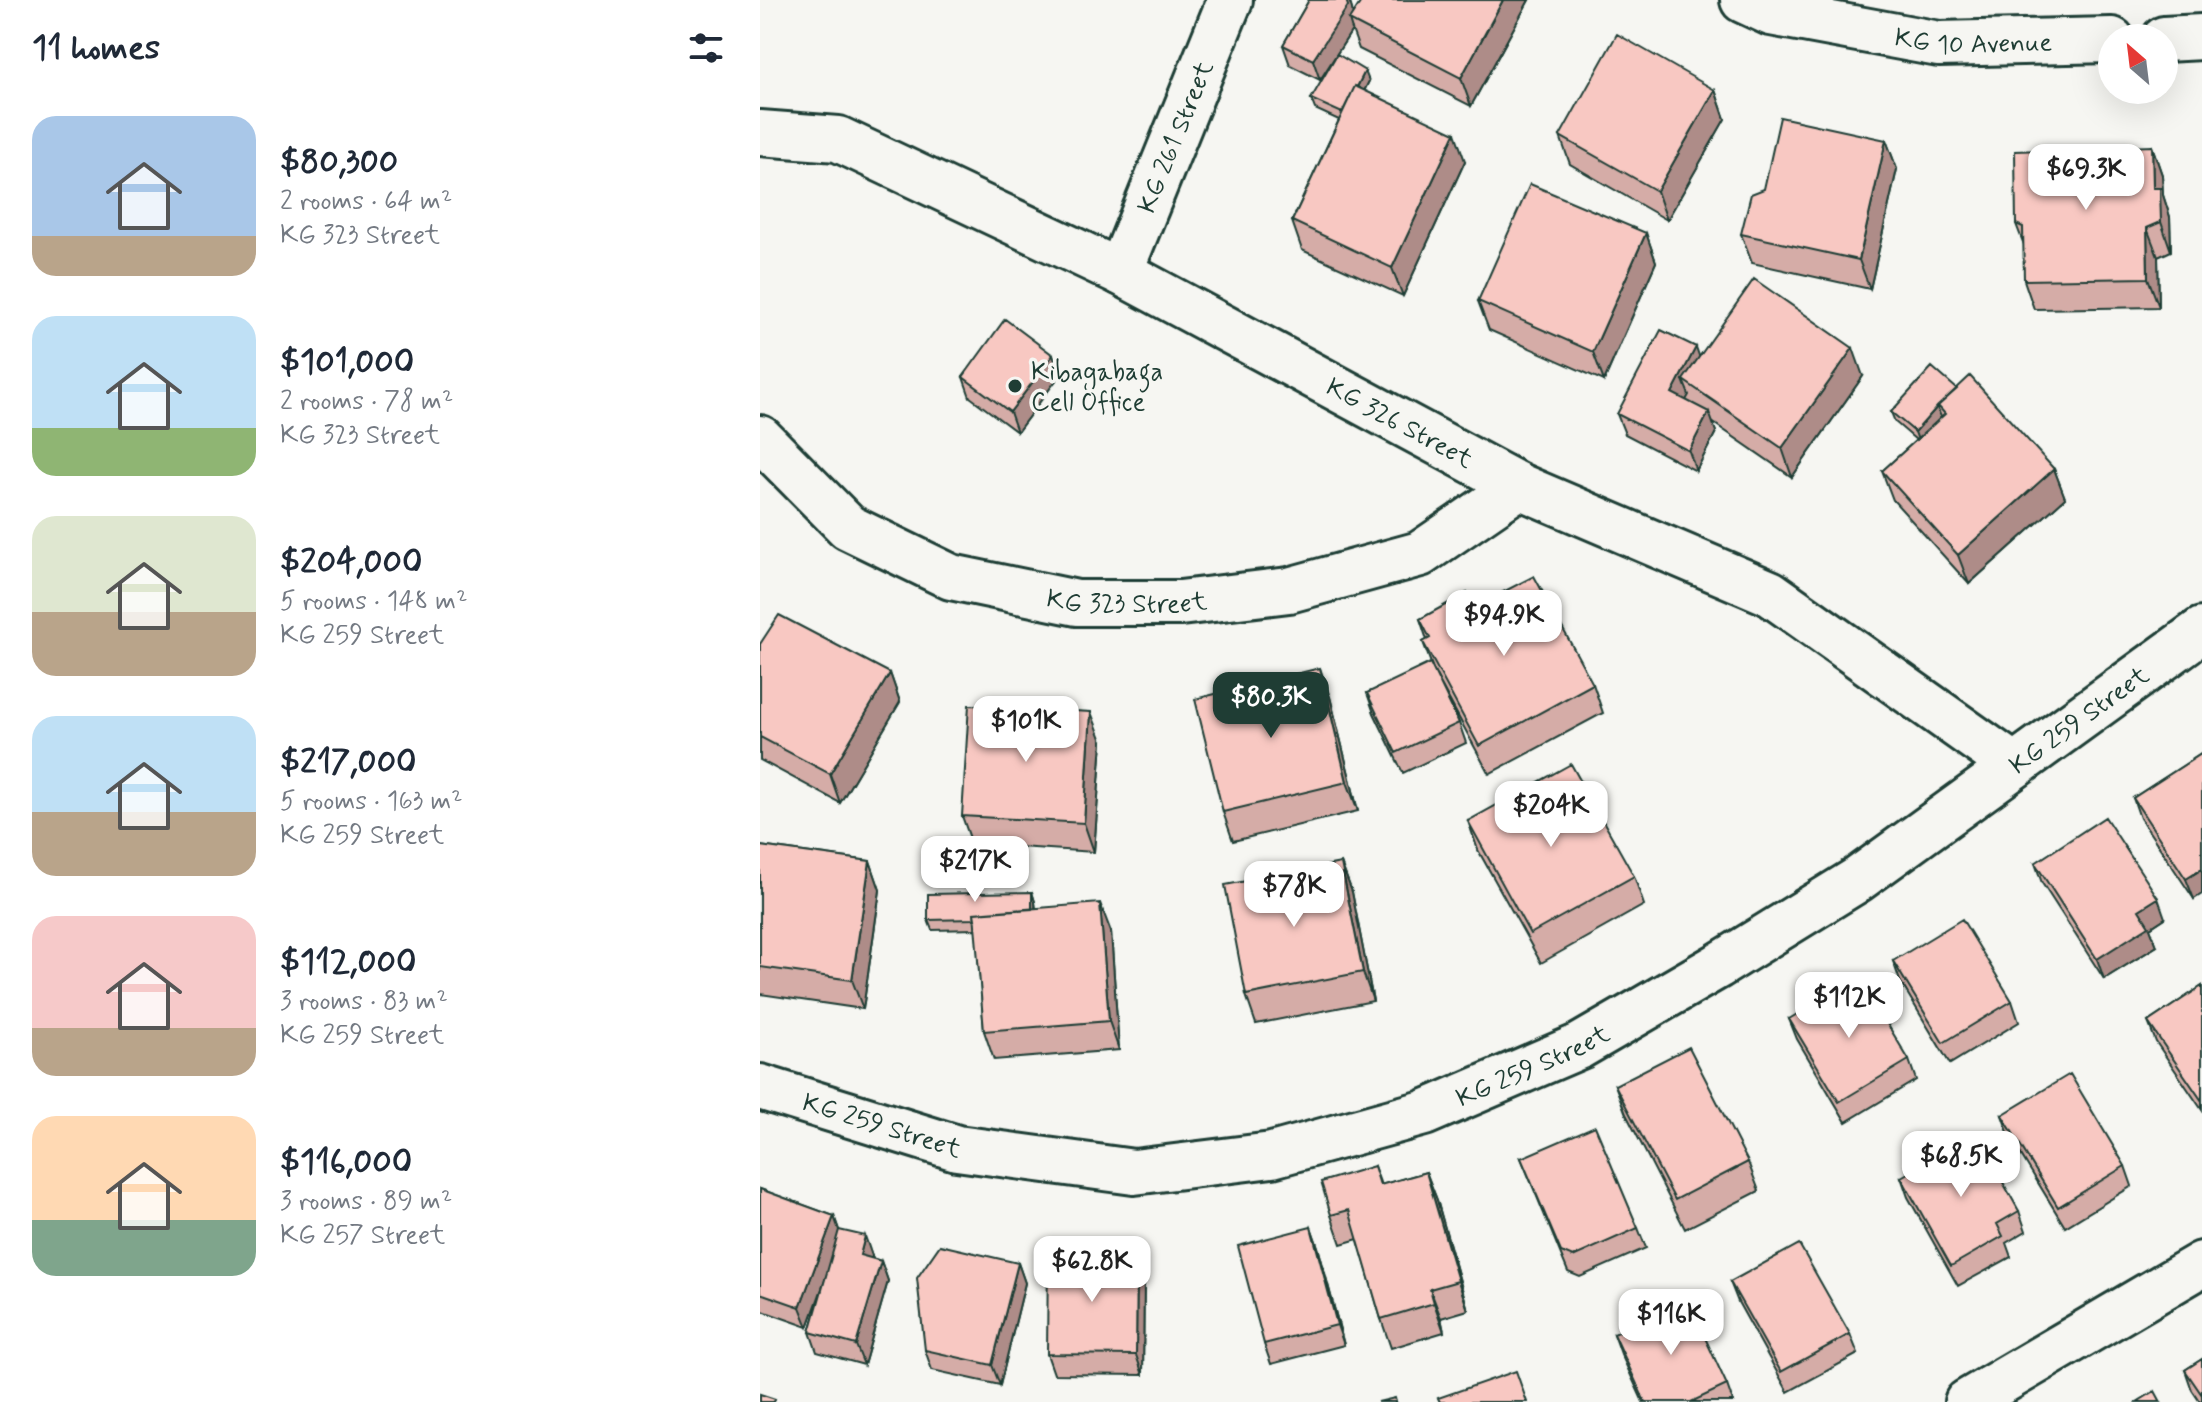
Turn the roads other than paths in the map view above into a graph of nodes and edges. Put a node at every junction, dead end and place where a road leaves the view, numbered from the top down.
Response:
1 (1230, 0) edge
2 (1743, 0) edge
3 (2202, 37) edge
4 (2178, 38) edge
5 (2098, 40) edge
6 (760, 133) edge
7 (1120, 272) junction
8 (760, 438) edge
9 (1519, 486) junction
10 (2202, 630) edge
11 (2014, 766) junction
12 (760, 1087) edge
13 (2202, 1264) edge
14 (1967, 1402) edge

1 - 7 street, KG 261 Street
2 - 5 street, KG 10 Avenue
3 - 4 street
6 - 7 street, KG 326 Street
7 - 9 street, KG 326 Street
8 - 9 street, KG 323 Street
9 - 11 street, KG 326 Street
10 - 11 street, KG 259 Street
11 - 12 street, KG 259 Street
13 - 14 street

